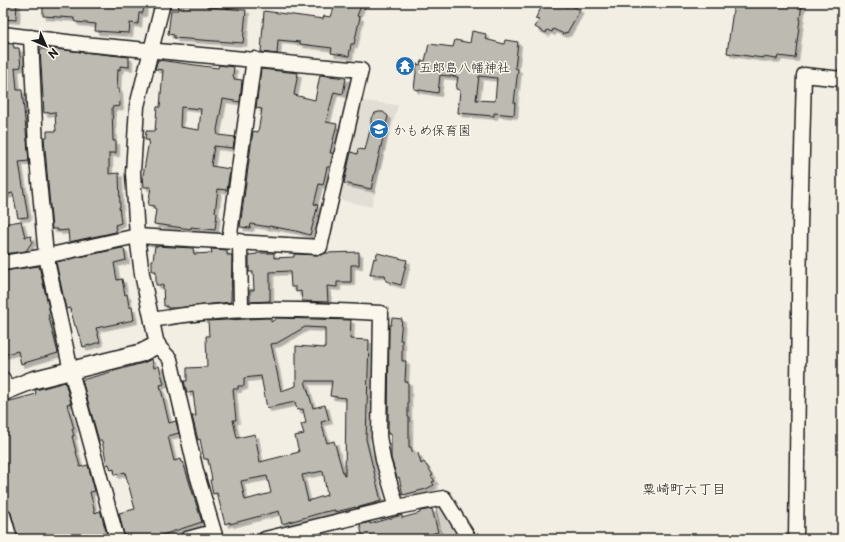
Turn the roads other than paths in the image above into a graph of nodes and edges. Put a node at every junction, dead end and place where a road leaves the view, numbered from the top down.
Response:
1 (163, 3) edge
2 (3, 34) edge
3 (31, 37) junction
4 (150, 50) junction
5 (254, 59) junction
6 (842, 79) edge
7 (137, 236) junction
8 (234, 241) junction
9 (46, 256) junction
10 (3, 263) edge
11 (241, 309) junction
12 (152, 320) junction
13 (157, 345) junction
14 (71, 371) junction
15 (4, 387) edge
16 (397, 507) junction
17 (3, 515) edge
18 (215, 535) edge
19 (10, 539) edge
20 (117, 539) edge
21 (187, 539) edge
22 (265, 539) edge
23 (469, 539) edge
24 (796, 539) edge

1 - 4 street
2 - 3 street
3 - 4 street
3 - 9 street
4 - 5 street
4 - 7 street
5 - 8 street
5 - 8 street
6 - 24 street
7 - 8 street
7 - 9 street
7 - 12 street
8 - 11 street
9 - 10 street
9 - 14 street
11 - 12 street
11 - 16 street
12 - 13 street
13 - 14 street
13 - 18 street
14 - 15 street
14 - 20 street
16 - 22 street
16 - 23 street
17 - 19 street
18 - 21 street

